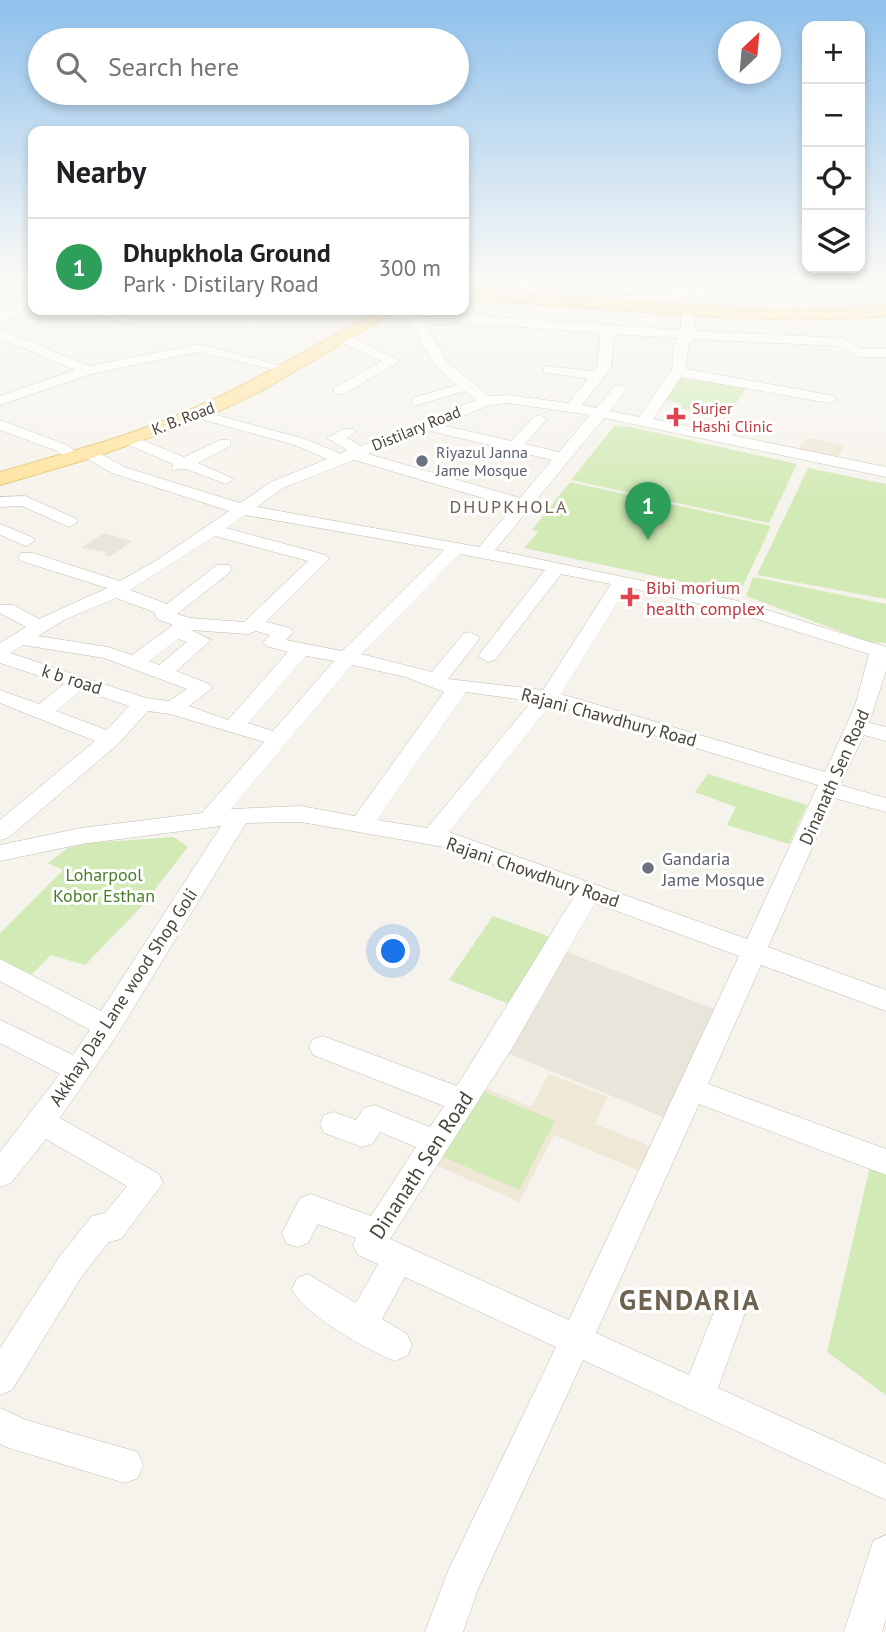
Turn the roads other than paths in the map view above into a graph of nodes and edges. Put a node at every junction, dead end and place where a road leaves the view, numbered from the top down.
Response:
1 (45, 353) edge
2 (173, 353) edge
3 (221, 353) edge
4 (298, 353) edge
5 (314, 353) edge
6 (376, 353) edge
7 (435, 353) edge
8 (607, 353) edge
9 (680, 353) edge
10 (862, 353) edge
11 (886, 354) edge
12 (275, 366) junction
13 (549, 369) dead end
14 (84, 371) junction
15 (676, 372) junction
16 (597, 376) junction
17 (468, 387) junction
18 (620, 389) dead end
19 (339, 391) dead end
20 (830, 399) dead end
21 (0, 401) edge
22 (417, 401) dead end
23 (485, 401) junction
24 (572, 407) junction
25 (602, 413) junction
26 (198, 414) junction
27 (540, 419) dead end
28 (644, 421) junction
29 (0, 425) edge
30 (423, 425) junction
31 (348, 432) dead end
32 (127, 439) junction
33 (225, 443) dead end
34 (514, 447) junction
35 (76, 454) junction
36 (351, 455) junction
37 (564, 458) junction
38 (185, 463) junction
39 (886, 472) edge
40 (0, 477) edge
41 (226, 479) dead end
42 (151, 482) junction
43 (0, 502) edge
44 (524, 505) junction
45 (242, 509) junction
46 (69, 522) dead end
47 (0, 529) edge
48 (213, 530) junction
49 (456, 548) junction
50 (482, 553) junction
51 (223, 569) dead end
52 (555, 569) junction
53 (621, 582) junction
54 (118, 589) junction
55 (2, 609) edge
56 (164, 615) junction
57 (253, 625) junction
58 (40, 627) junction
59 (182, 629) junction
60 (470, 638) dead end
61 (19, 639) junction
62 (300, 650) junction
63 (883, 652) edge
64 (0, 653) edge
65 (488, 656) dead end
66 (347, 657) junction
67 (134, 663) junction
68 (161, 674) junction
69 (436, 680) junction
70 (80, 681) junction
71 (456, 690) junction
72 (0, 696) edge
73 (548, 697) junction
74 (143, 704) junction
75 (173, 708) junction
76 (42, 712) junction
77 (235, 726) junction
78 (859, 727) junction
79 (886, 734) edge
80 (110, 739) junction
81 (277, 739) junction
82 (829, 785) junction
83 (886, 805) edge
84 (239, 816) junction
85 (210, 819) junction
86 (361, 825) junction
87 (0, 832) edge
88 (432, 838) junction
89 (5, 850) edge
90 (590, 891) junction
91 (756, 951) junction
92 (0, 969) edge
93 (886, 1001) edge
94 (107, 1027) junction
95 (0, 1031) edge
96 (323, 1047) dead end
97 (78, 1070) junction
98 (690, 1089) junction
99 (463, 1101) junction
100 (42, 1122) junction
101 (334, 1124) dead end
102 (435, 1142) junction
103 (886, 1162) edge
104 (0, 1174) edge
105 (377, 1231) junction
106 (298, 1233) dead end
107 (398, 1259) junction
108 (308, 1289) dead end
109 (732, 1305) dead end
110 (361, 1325) junction
111 (575, 1338) junction
112 (395, 1345) dead end
113 (0, 1378) edge
114 (698, 1396) junction
115 (0, 1425) edge
116 (125, 1465) dead end
117 (886, 1482) edge
118 (886, 1554) edge
119 (444, 1632) edge
120 (863, 1632) edge

1 - 14 street
2 - 14 street
3 - 12 street
4 - 12 main road, K. B. Road
5 - 26 main road, K. B. Road
6 - 19 street
7 - 17 street
8 - 16 street
9 - 15 street
10 - 11 street
12 - 35 main road, K. B. Road
13 - 16 street
14 - 21 street
15 - 20 street
15 - 28 street
16 - 24 street
17 - 22 street
17 - 23 street
18 - 25 street
23 - 24 street, Distilary Road
23 - 30 street, Distilary Road
24 - 25 street, Distilary Road
25 - 28 street, Distilary Road
25 - 37 street
26 - 32 main road, K. B. Road
26 - 36 street
27 - 34 street
28 - 39 street, Distilary Road
29 - 35 street
30 - 34 street
30 - 36 street, Distilary Road
31 - 36 street
32 - 35 main road, K. B. Road
32 - 38 street
33 - 38 street
34 - 37 street
35 - 40 main road, K. B. Road
35 - 42 street
36 - 44 street
36 - 45 street, Distilary Road
37 - 44 street
38 - 41 street
38 - 42 street
42 - 45 street
43 - 46 street
44 - 50 street
45 - 48 street, Distilary Road
45 - 49 street
47 - 54 street
48 - 54 street, Distilary Road
48 - 57 street
49 - 50 street
49 - 66 street
50 - 52 street
51 - 56 street
52 - 53 street
52 - 65 street
53 - 63 street
53 - 73 street
54 - 56 street
54 - 58 street, Distilary Road
55 - 58 street
56 - 59 street
57 - 59 street
57 - 62 street
58 - 61 street, Distilary Road
59 - 67 street
59 - 68 street
60 - 69 street
61 - 64 street, Distilary Road
61 - 67 street
62 - 66 street, Rajani Chawdhury Road
62 - 77 street
63 - 78 street, Dinanath Sen Road
64 - 70 street, k b road
66 - 69 street, Rajani Chawdhury Road
66 - 81 street
67 - 68 street
68 - 75 street
69 - 71 street, Rajani Chawdhury Road
70 - 74 street, k b road
70 - 76 street
71 - 73 street, Rajani Chawdhury Road
71 - 86 street
72 - 76 street
73 - 82 street, Rajani Chawdhury Road
73 - 88 street
74 - 75 street, k b road
74 - 80 street
75 - 77 street, k b road
76 - 80 street
77 - 81 street, k b road
78 - 79 street
78 - 82 street, Dinanath Sen Road
80 - 87 street
81 - 85 street
82 - 83 street, Rajani Chawdhury Road
82 - 91 street, Dinanath Sen Road
84 - 85 street, Rajani Chowdhury Road
84 - 86 street, Rajani Chowdhury Road
84 - 94 street, Akkhay Das Lane wood Shop Goli
85 - 89 street, Rajani Chowdhury Road
86 - 88 street, Rajani Chowdhury Road
88 - 90 street, Rajani Chowdhury Road
90 - 91 street, Rajani Chowdhury Road
90 - 99 street, Dinanath Sen Road
91 - 93 street, Rajani Chowdhury Road
91 - 98 street, Dinanath Sen Road
92 - 94 street
94 - 97 street, Akkhay Das Lane wood Shop Goli
95 - 97 street
96 - 99 street
97 - 100 street, Akkhay Das Lane wood Shop Goli
98 - 103 street
98 - 111 street, Dinanath Sen Road
99 - 102 street, Dinanath Sen Road
100 - 104 street, Akkhay Das Lane wood Shop Goli
100 - 113 street
101 - 102 street
102 - 105 street, Dinanath Sen Road
105 - 106 street
105 - 107 street, Dinanath Sen Road
107 - 110 street
107 - 111 street, Dinanath Sen Road
108 - 110 street
109 - 114 street
110 - 112 street
111 - 114 street, Dinanath Sen Road
111 - 119 street, Dinanath Sen Road
114 - 117 street, Dinanath Sen Road
115 - 116 street
118 - 120 street

